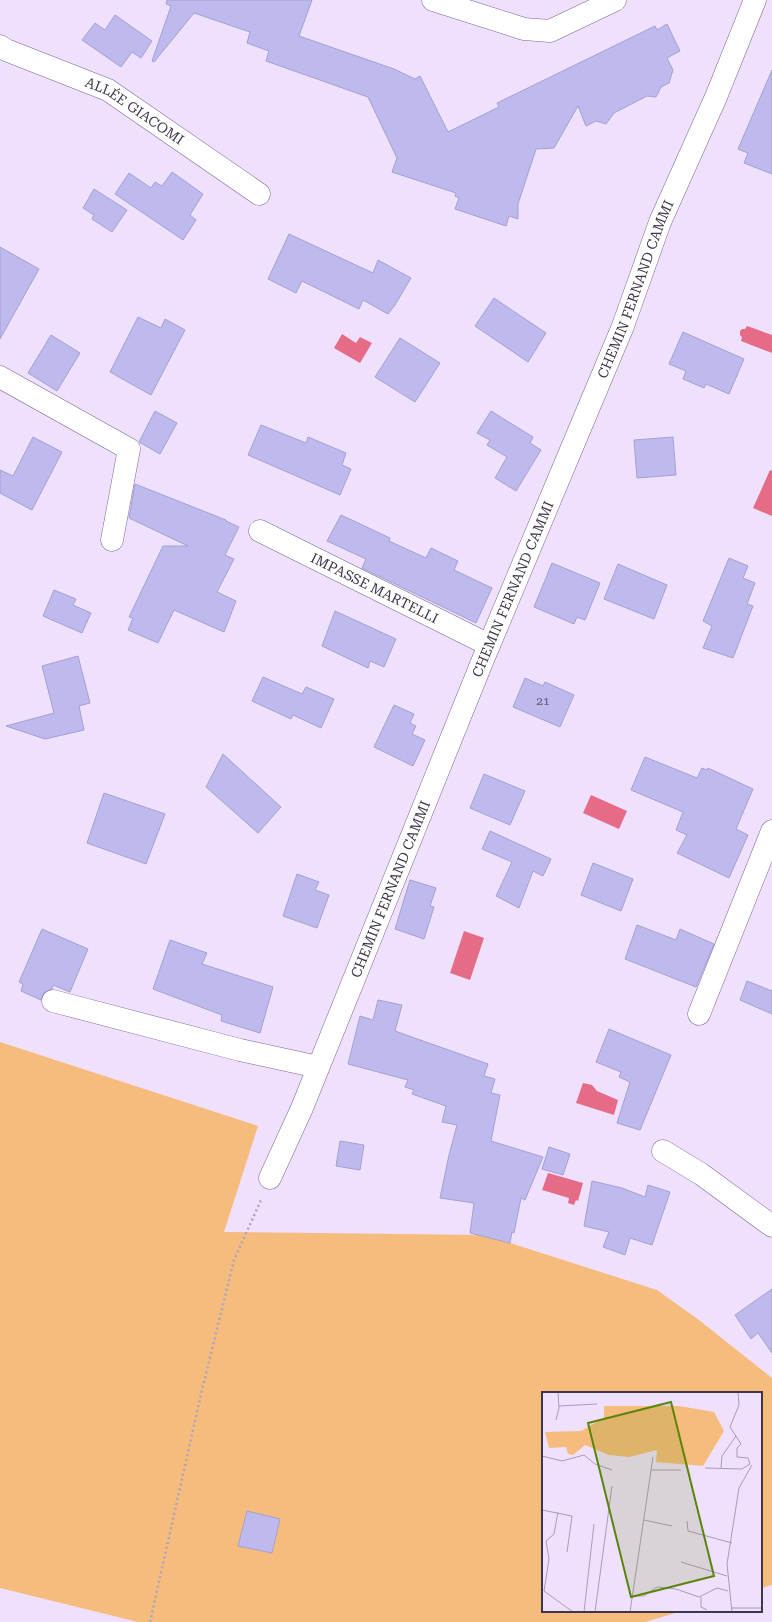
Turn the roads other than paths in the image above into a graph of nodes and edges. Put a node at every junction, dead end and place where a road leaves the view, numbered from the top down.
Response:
1 (433, 0) edge
2 (616, 0) edge
3 (751, 1) edge
4 (0, 46) edge
5 (259, 194) dead end
6 (0, 377) edge
7 (260, 531) dead end
8 (112, 540) dead end
9 (489, 645) junction
10 (772, 831) edge
11 (53, 1001) dead end
12 (699, 1014) dead end
13 (318, 1067) junction
14 (664, 1151) dead end
15 (270, 1178) road end
16 (772, 1226) edge

1 - 2 street
3 - 9 street, CHEMIN FERNAND CAMMI
4 - 5 street, ALLÉE GIACOMI
6 - 8 street
7 - 9 street, IMPASSE MARTELLI
9 - 13 street, CHEMIN FERNAND CAMMI
10 - 12 street
11 - 13 street
13 - 15 street, CHEMIN FERNAND CAMMI
14 - 16 street

